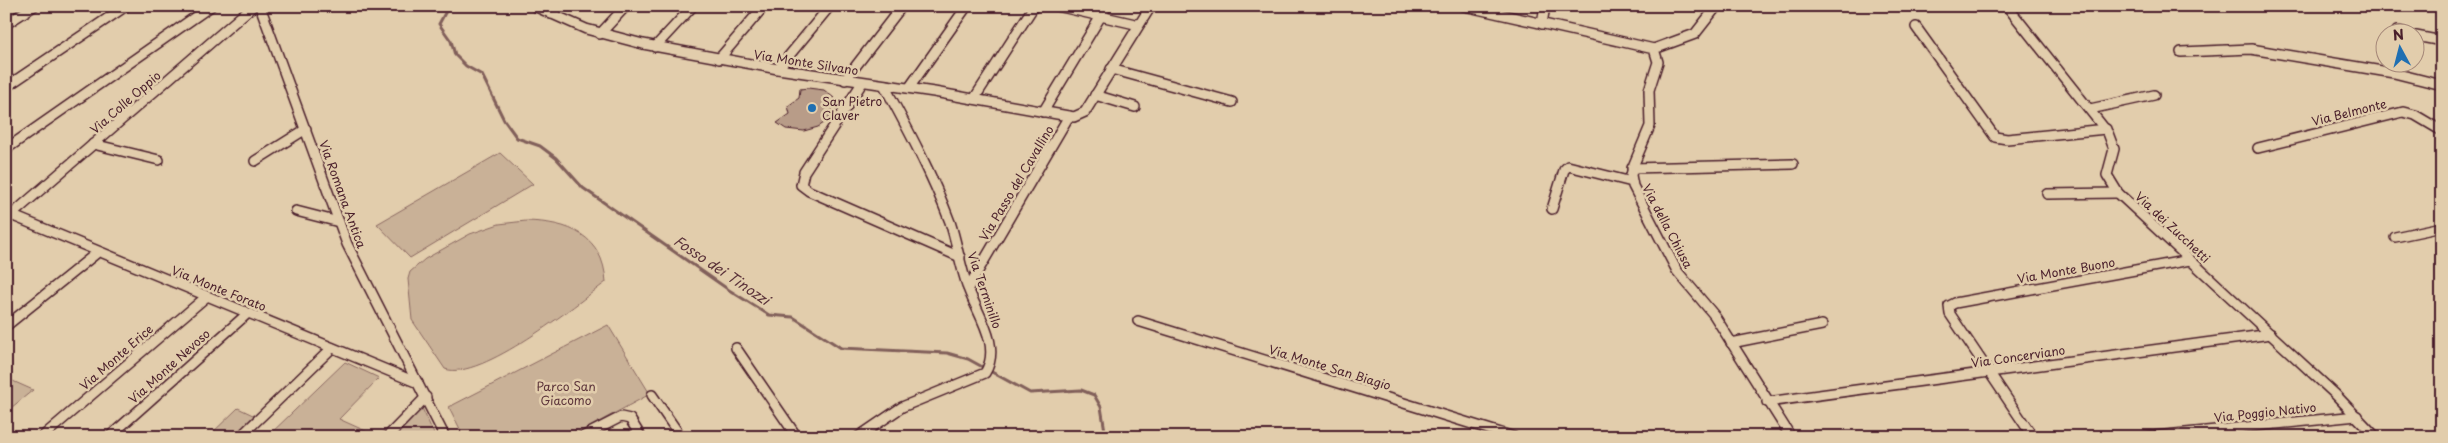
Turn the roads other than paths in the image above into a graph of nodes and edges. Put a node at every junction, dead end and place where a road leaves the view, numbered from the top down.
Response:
1 (34, 6) edge
2 (126, 6) edge
3 (211, 6) edge
4 (253, 6) edge
5 (260, 6) edge
6 (534, 6) edge
7 (560, 6) edge
8 (626, 6) edge
9 (693, 6) edge
10 (764, 6) edge
11 (830, 6) edge
12 (902, 6) edge
13 (967, 6) edge
14 (1034, 6) edge
15 (1057, 6) edge
16 (1107, 6) edge
17 (1151, 6) edge
18 (1464, 6) edge
19 (1545, 6) edge
20 (1717, 6) edge
21 (2007, 6) edge
22 (551, 14) junction
23 (1100, 16) junction
24 (6, 24) edge
25 (1135, 24) dead end
26 (1542, 24) junction
27 (1916, 27) dead end
28 (600, 34) junction
29 (2426, 38) edge
30 (2442, 41) edge
31 (655, 47) junction
32 (1654, 49) junction
33 (2181, 52) dead end
34 (719, 59) junction
35 (778, 69) junction
36 (1111, 69) junction
37 (845, 80) junction
38 (862, 83) junction
39 (884, 85) junction
40 (2442, 85) edge
41 (6, 87) edge
42 (909, 88) junction
43 (1095, 95) junction
44 (2154, 95) dead end
45 (974, 99) junction
46 (1232, 102) dead end
47 (1135, 107) dead end
48 (2090, 109) junction
49 (1043, 112) junction
50 (1069, 116) junction
51 (306, 129) junction
52 (2106, 129) junction
53 (2442, 131) edge
54 (93, 144) junction
55 (2258, 148) dead end
56 (6, 149) edge
57 (159, 160) dead end
58 (255, 161) dead end
59 (1793, 164) dead end
60 (1632, 168) junction
61 (1632, 182) junction
62 (2118, 193) junction
63 (2047, 194) dead end
64 (1552, 209) dead end
65 (296, 211) dead end
66 (8, 216) edge
67 (339, 222) junction
68 (2442, 227) edge
69 (2395, 237) dead end
70 (98, 252) junction
71 (960, 258) junction
72 (2190, 260) junction
73 (968, 288) junction
74 (206, 297) junction
75 (247, 314) junction
76 (1138, 321) dead end
77 (1822, 325) dead end
78 (6, 326) edge
79 (2271, 334) junction
80 (1731, 343) junction
81 (332, 348) junction
82 (736, 348) dead end
83 (1990, 373) junction
84 (418, 383) junction
85 (652, 395) dead end
86 (426, 397) junction
87 (1767, 402) junction
88 (2357, 416) junction
89 (42, 437) edge
90 (109, 437) edge
91 (240, 437) edge
92 (387, 437) edge
93 (446, 437) edge
94 (582, 437) edge
95 (641, 437) edge
96 (681, 437) edge
97 (797, 437) edge
98 (858, 437) edge
99 (1514, 437) edge
100 (1791, 437) edge
101 (2033, 437) edge
102 (2146, 437) edge
103 (2376, 437) edge

1 - 24 street
2 - 41 street
3 - 56 street
4 - 54 street, Via Colle Oppio
5 - 51 street, Via Romana Antica
6 - 22 street, Via Monte Silvano
7 - 22 street
8 - 28 street
9 - 31 street
10 - 34 street
11 - 35 street
12 - 37 street
13 - 42 street
14 - 45 street
15 - 23 street
16 - 23 street
17 - 36 street
18 - 26 street
19 - 26 street
20 - 32 street
21 - 48 street, Via dei Zucchetti
22 - 28 street, Via Monte Silvano
23 - 25 street
23 - 49 street
26 - 32 street
27 - 52 street
28 - 31 street, Via Monte Silvano
29 - 30 street
31 - 34 street, Via Monte Silvano
32 - 60 street, Via della Chiusa
33 - 40 street
34 - 35 street, Via Monte Silvano
35 - 37 street, Via Monte Silvano
36 - 43 street
36 - 46 street
37 - 38 street, Via Monte Silvano
38 - 39 street, Via Monte Silvano
38 - 71 street
39 - 42 street, Via Monte Silvano
39 - 71 street, Via Terminillo
42 - 45 street, Via Monte Silvano
43 - 47 street
43 - 50 street, Via Monte Silvano
44 - 48 street
45 - 49 street, Via Monte Silvano
48 - 52 street, Via dei Zucchetti
49 - 50 street, Via Monte Silvano
50 - 73 street, Via Passo del Cavallino
51 - 58 street
51 - 67 street, Via Romana Antica
52 - 62 street, Via dei Zucchetti
53 - 55 street, Via Belmonte
54 - 57 street
54 - 66 street, Via Colle Oppio
59 - 60 street
60 - 61 street, Via della Chiusa
61 - 64 street
61 - 80 street, Via della Chiusa
62 - 63 street
62 - 72 street, Via dei Zucchetti
65 - 67 street
66 - 70 street, Via Monte Forato
67 - 84 street, Via Romana Antica
68 - 69 street
70 - 74 street, Via Monte Forato
70 - 78 street
71 - 73 street, Via Terminillo
72 - 79 street, Via dei Zucchetti
72 - 83 street, Via Monte Buono
73 - 98 street, Via Terminillo
74 - 75 street, Via Monte Forato
74 - 89 street, Via Monte Erice
75 - 81 street, Via Monte Forato
75 - 90 street, Via Monte Nevoso
76 - 99 street, Via Monte San Biagio
77 - 80 street
79 - 83 street, Via Concerviano
79 - 88 street, Via dei Zucchetti
80 - 87 street, Via della Chiusa
81 - 84 street, Via Monte Forato
81 - 91 street
82 - 97 street
83 - 87 street, Via Concerviano
83 - 101 street
84 - 86 street, Via Romana Antica
85 - 96 street
86 - 92 street
86 - 93 street, Via Romana Antica
87 - 100 street, Via della Chiusa
88 - 102 street, Via Poggio Nativo
88 - 103 street, Via dei Zucchetti
94 - 95 street

